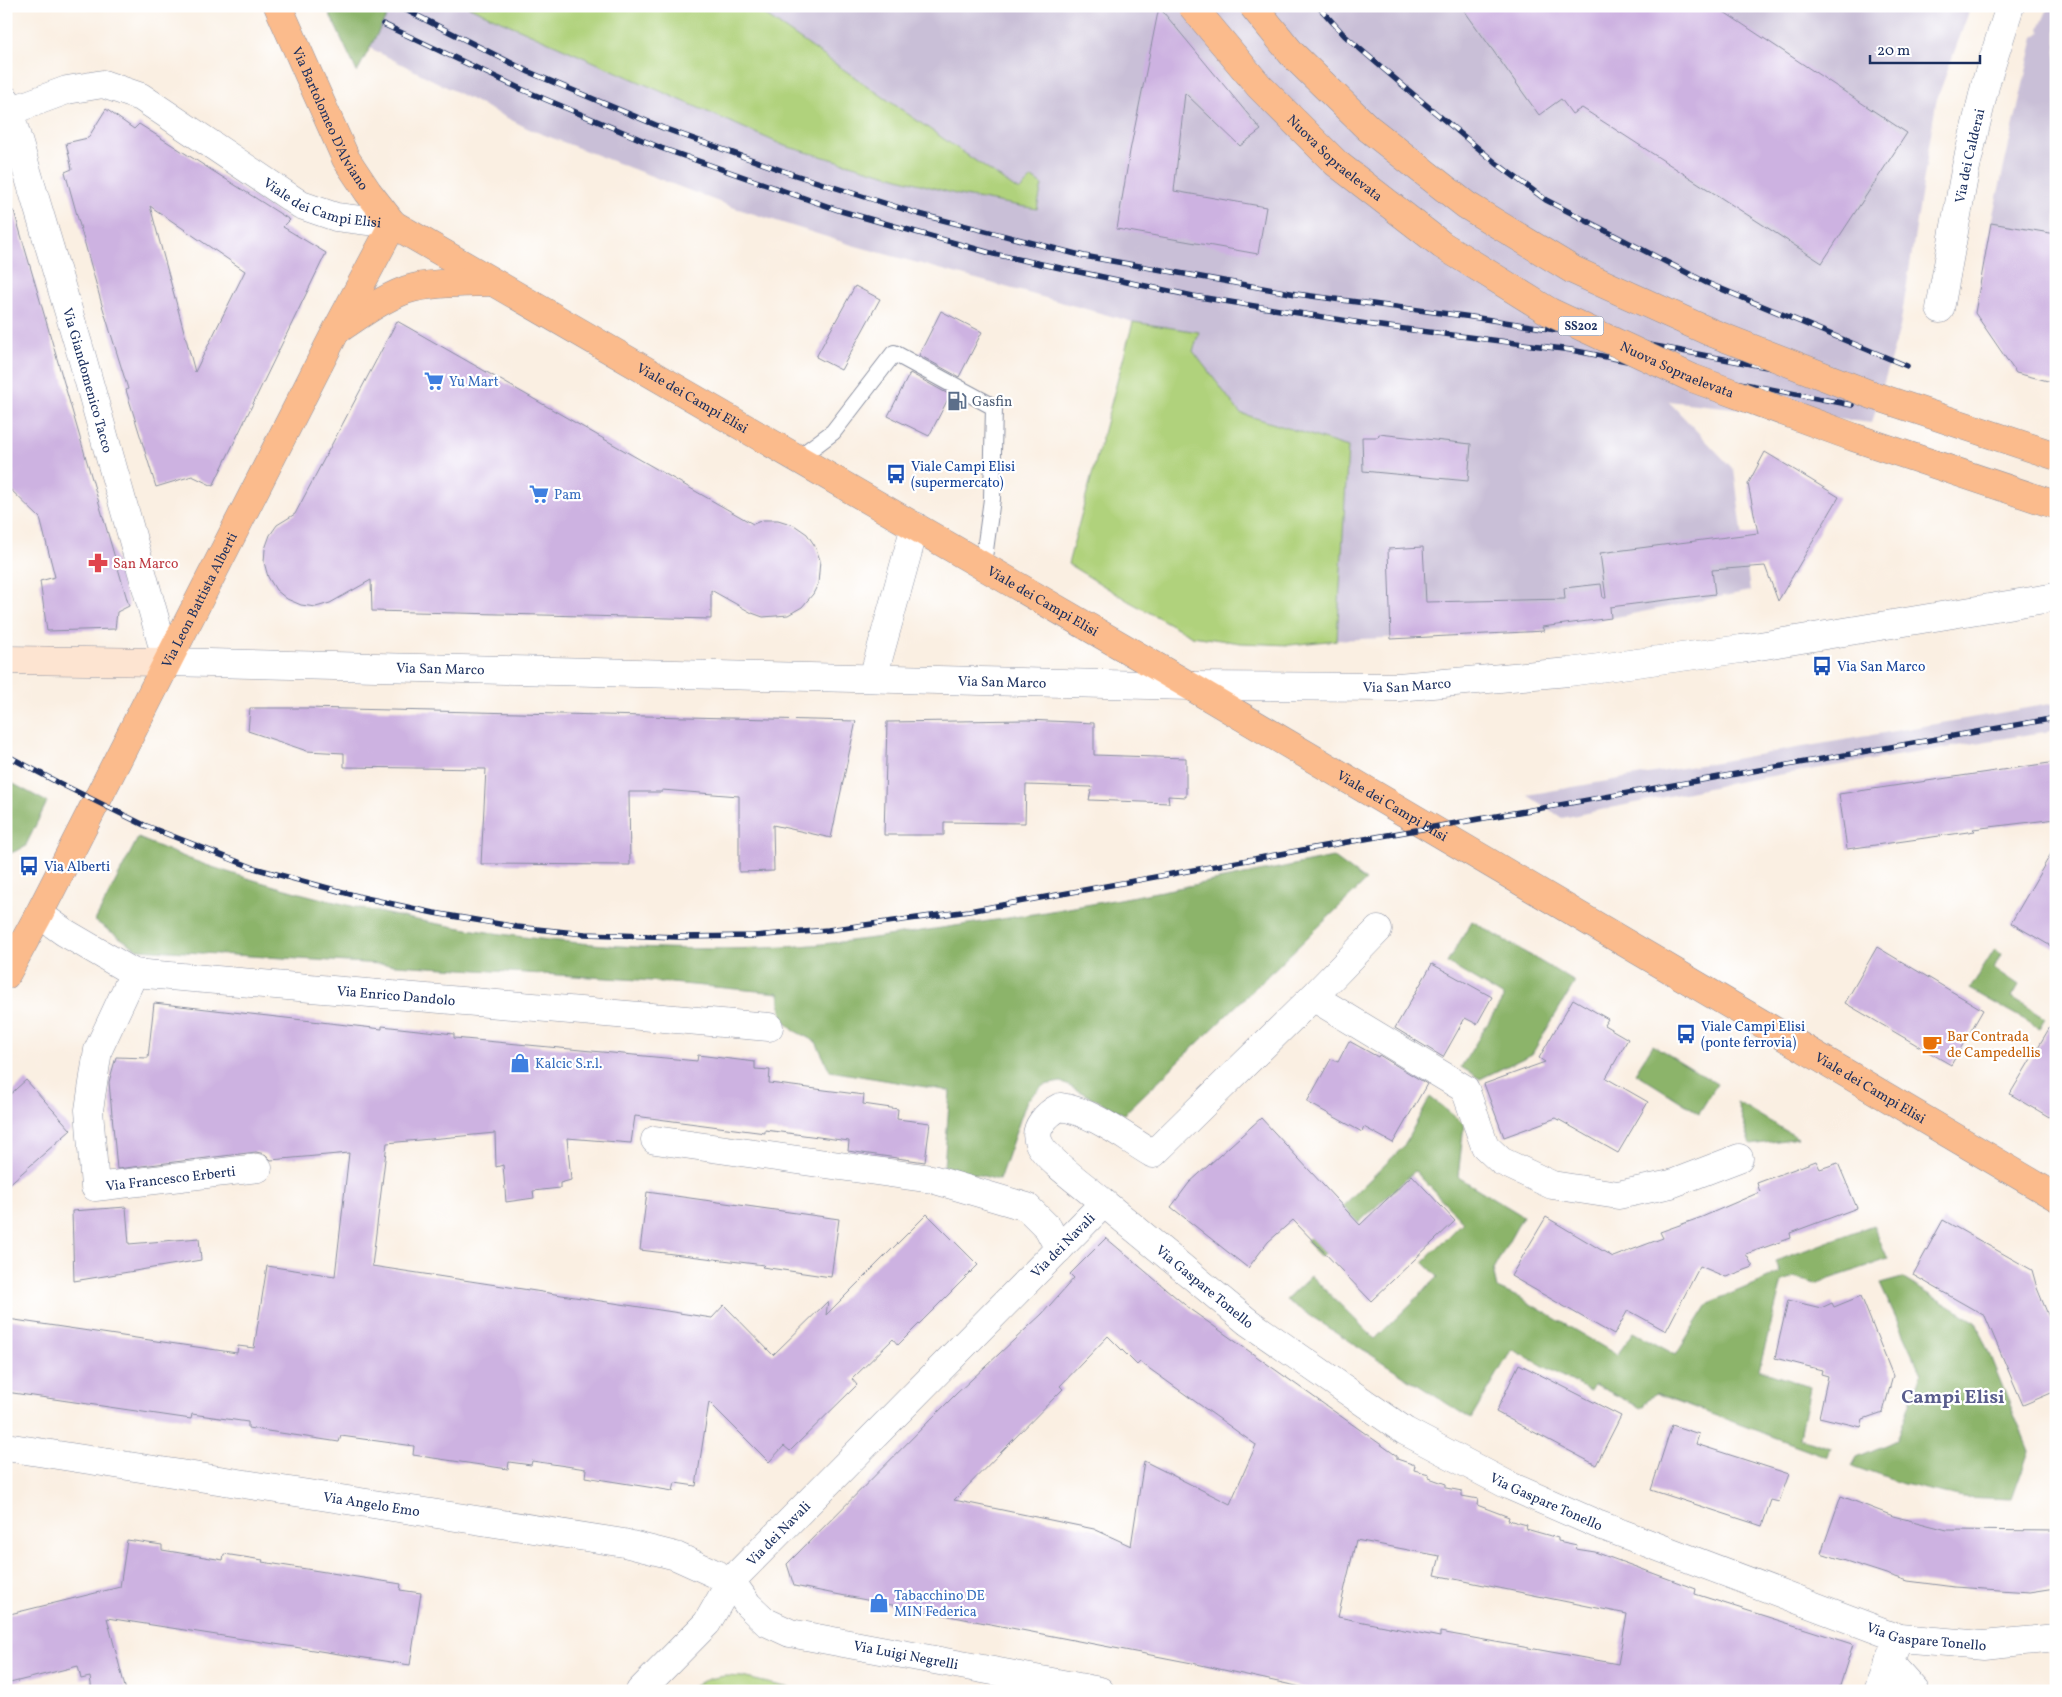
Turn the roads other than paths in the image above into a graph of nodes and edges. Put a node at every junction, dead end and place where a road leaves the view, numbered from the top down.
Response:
1 (278, 6) edge
2 (1192, 6) edge
3 (1253, 6) edge
4 (2010, 6) edge
5 (8, 106) edge
6 (394, 224) junction
7 (491, 282) junction
8 (1940, 309) dead end
9 (335, 332) junction
10 (2056, 456) edge
11 (797, 459) junction
12 (2056, 506) edge
13 (915, 526) junction
14 (983, 565) junction
15 (2056, 597) edge
16 (6, 660) edge
17 (167, 662) junction
18 (873, 678) junction
19 (1190, 686) junction
20 (39, 914) junction
21 (1378, 930) dead end
22 (134, 973) junction
23 (6, 975) edge
24 (1313, 997) junction
25 (769, 1027) dead end
26 (655, 1140) dead end
27 (1739, 1158) dead end
28 (258, 1168) dead end
29 (2050, 1194) edge
30 (1104, 1203) junction
31 (1059, 1249) junction
32 (6, 1446) edge
33 (731, 1581) junction
34 (2056, 1638) edge
35 (1894, 1650) junction
36 (640, 1691) edge
37 (1100, 1691) edge
38 (1878, 1691) edge
39 (1915, 1691) edge

1 - 6 main road, Via Bartolomeo D'Alviano
2 - 12 main road, Nuova Sopraelevata / SS202, bridge
3 - 10 main road, bridge
4 - 8 street, Via dei Calderai
5 - 6 street, Viale dei Campi Elisi
5 - 17 street, Via Giandomenico Tacco
6 - 7 main road, Viale dei Campi Elisi
6 - 9 main road, Via Leon Battista Alberti
7 - 9 main road
7 - 11 main road, Viale dei Campi Elisi
9 - 17 main road, Via Leon Battista Alberti
11 - 13 main road, Viale dei Campi Elisi
11 - 14 lane
13 - 14 main road, Viale dei Campi Elisi
13 - 18 street
14 - 19 main road, Viale dei Campi Elisi
15 - 19 street, Via San Marco
16 - 17 street, Via San Marco
17 - 18 street, Via San Marco
17 - 20 main road, Via Leon Battista Alberti
18 - 19 street, Via San Marco
19 - 29 main road, Viale dei Campi Elisi
20 - 22 street, Via Enrico Dandolo
20 - 23 main road, Via Leon Battista Alberti
21 - 24 street, Via dei Navali
22 - 25 street, Via Enrico Dandolo
22 - 28 street, Via Francesco Erberti
24 - 27 street
24 - 30 street, Via dei Navali
26 - 31 street
30 - 31 street, Via dei Navali
30 - 35 street, Via Gaspare Tonello
31 - 33 street, Via dei Navali
32 - 33 street, Via Angelo Emo
33 - 36 street, Via dei Navali
33 - 37 street, Via Luigi Negrelli
34 - 35 street, Via Gaspare Tonello
35 - 38 street
35 - 39 street

